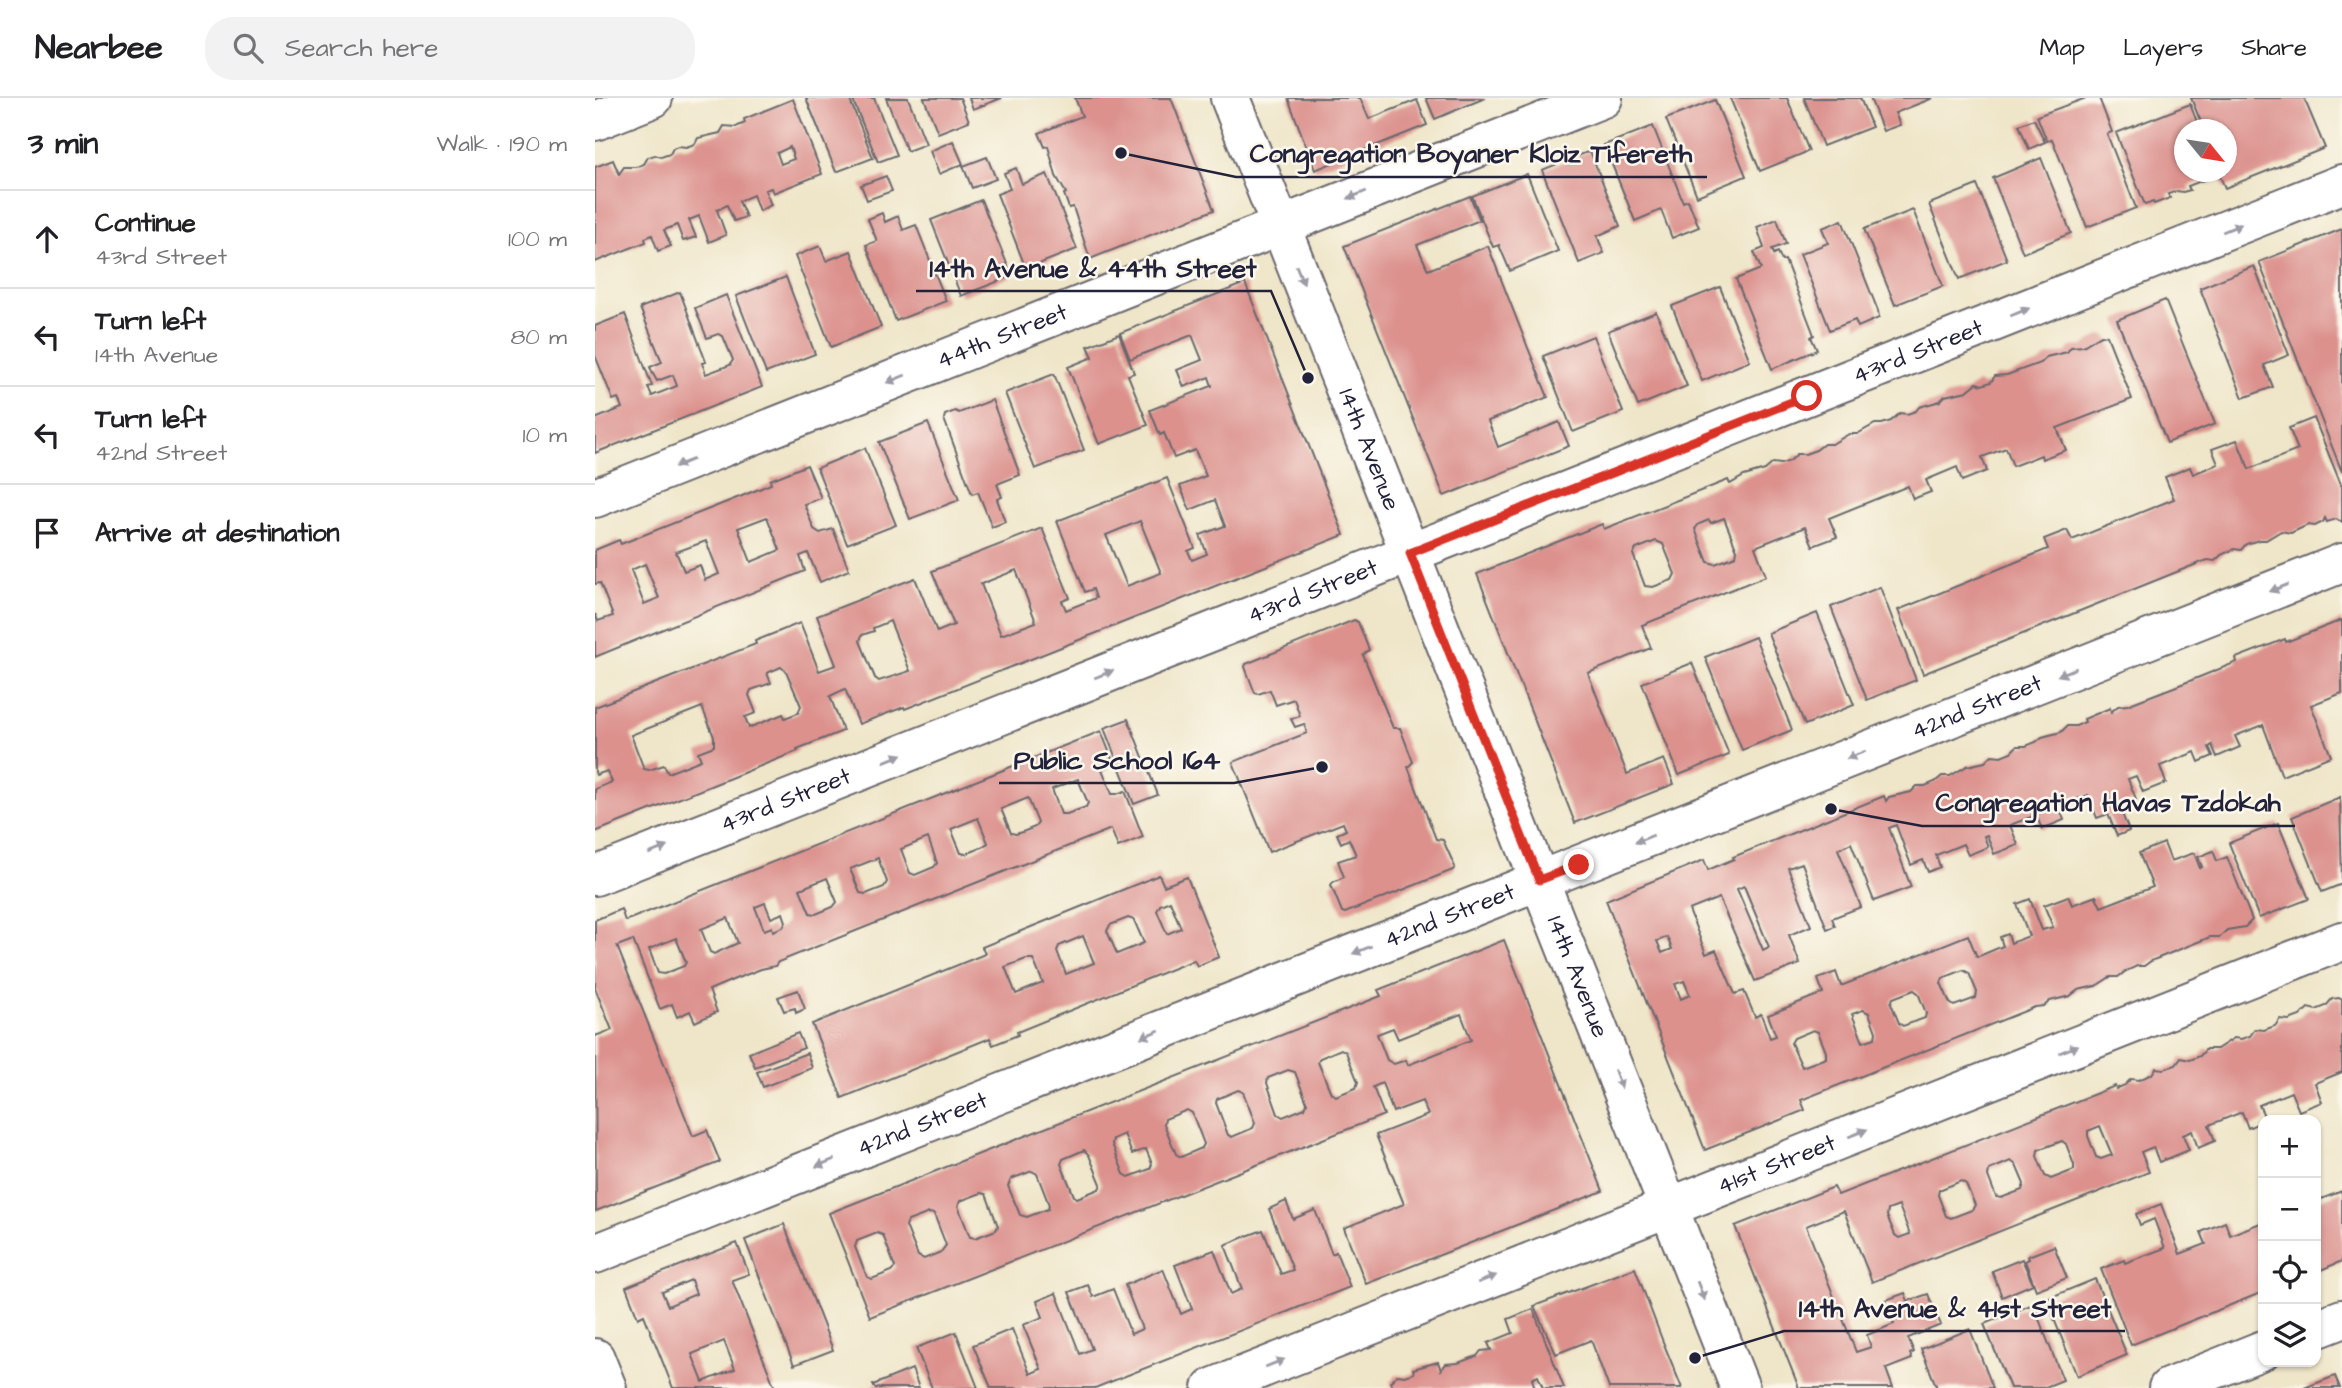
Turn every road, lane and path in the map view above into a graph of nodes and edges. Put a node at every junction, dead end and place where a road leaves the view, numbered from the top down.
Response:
1 (653, 98) edge
2 (1230, 98) edge
3 (1603, 98) edge
4 (595, 121) edge
5 (2342, 184) edge
6 (1280, 226) junction
7 (595, 498) edge
8 (1410, 553) junction
9 (2342, 563) edge
10 (595, 876) edge
11 (1539, 880) junction
12 (2342, 941) edge
13 (1668, 1208) junction
14 (595, 1254) edge
15 (2342, 1319) edge
16 (2321, 1327) edge
17 (2258, 1352) edge
18 (595, 1358) edge
19 (607, 1388) edge
20 (1212, 1388) edge
21 (1740, 1388) edge
22 (2168, 1388) edge

1 - 4 street
2 - 6 street, 14th Avenue
3 -> 6 street, 44th Street
8 -> 5 street, 43rd Street
6 -> 7 street, 44th Street
6 -> 8 street, 14th Avenue
10 -> 8 street, 43rd Street
8 - 11 street, 14th Avenue
9 -> 11 street, 42nd Street
11 -> 13 street, 14th Avenue
11 -> 14 street, 42nd Street
13 -> 12 street, 41st Street
20 -> 13 street, 41st Street
13 -> 21 street, 14th Avenue
15 - 16 street
17 - 22 street
18 - 19 street

